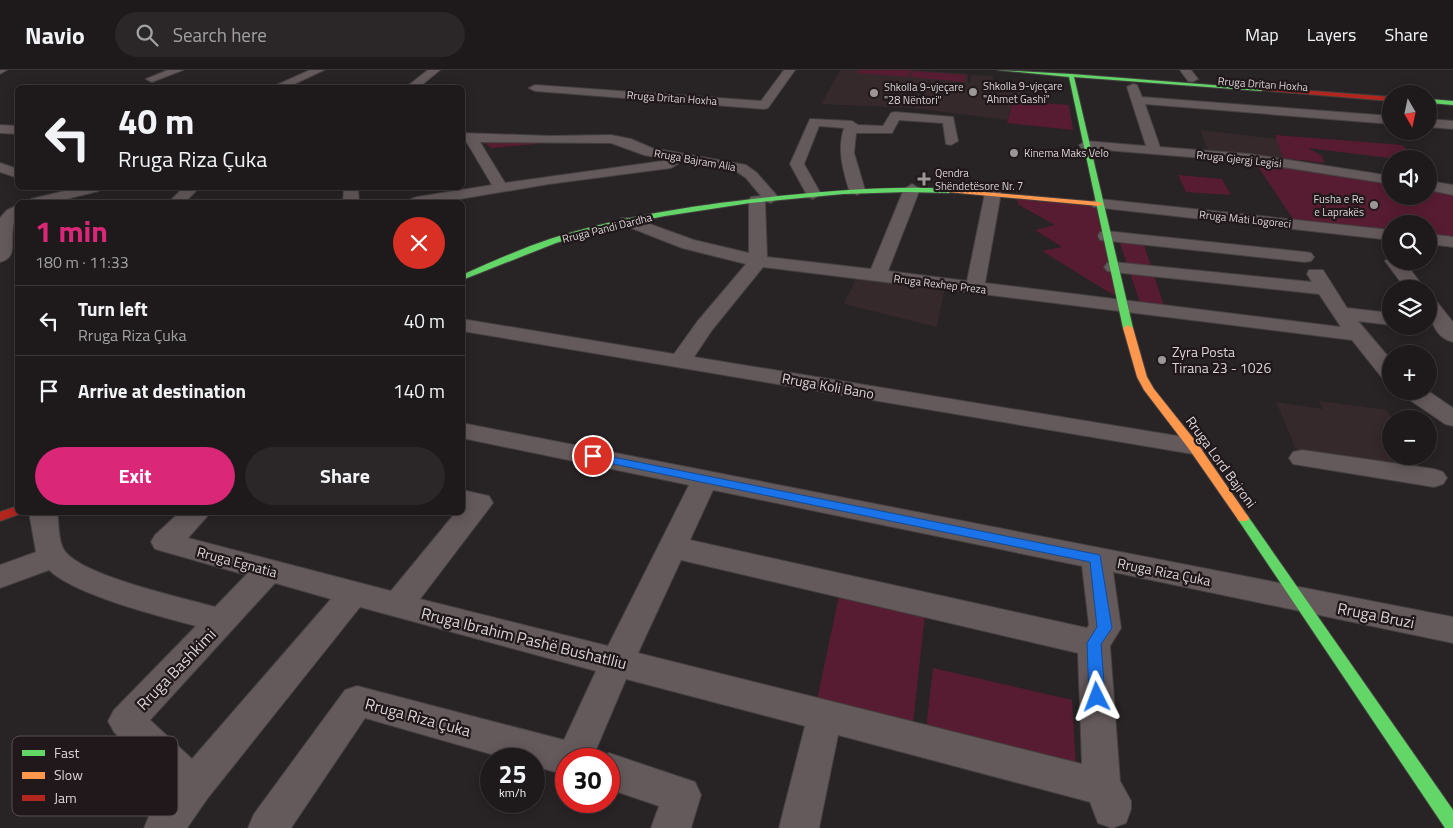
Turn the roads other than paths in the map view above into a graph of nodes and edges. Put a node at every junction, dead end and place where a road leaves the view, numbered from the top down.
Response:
1 (178, 70) edge
2 (319, 70) edge
3 (435, 70) edge
4 (790, 70) edge
5 (999, 70) edge
6 (1069, 72) edge
7 (1188, 74) edge
8 (152, 78) dead end
9 (1131, 80) junction
10 (282, 85) edge
11 (414, 85) edge
12 (535, 88) dead end
13 (1382, 92) edge
14 (1438, 97) edge
15 (1382, 98) edge
16 (1453, 98) edge
17 (1138, 100) junction
18 (1438, 102) edge
19 (1453, 103) edge
20 (1382, 119) edge
21 (1438, 124) edge
22 (1453, 125) edge
23 (0, 129) edge
24 (15, 130) edge
25 (850, 130) junction
26 (466, 137) edge
27 (580, 139) junction
28 (951, 141) dead end
29 (552, 143) junction
30 (1086, 145) junction
31 (1155, 151) junction
32 (481, 154) junction
33 (694, 161) junction
34 (0, 167) edge
35 (15, 173) edge
36 (581, 175) junction
37 (1382, 179) edge
38 (1437, 187) edge
39 (502, 188) junction
40 (912, 189) junction
41 (58, 190) edge
42 (86, 190) edge
43 (189, 190) edge
44 (857, 190) junction
45 (1453, 190) edge
46 (993, 193) junction
47 (69, 194) junction
48 (813, 194) junction
49 (764, 199) junction
50 (45, 200) edge
51 (179, 200) edge
52 (429, 200) edge
53 (1099, 204) junction
54 (15, 211) edge
55 (627, 221) junction
56 (1288, 223) junction
57 (1370, 232) junction
58 (1382, 233) edge
59 (1106, 236) junction
60 (1437, 240) edge
61 (1453, 242) edge
62 (1382, 247) edge
63 (0, 257) edge
64 (1305, 257) junction
65 (758, 261) junction
66 (15, 264) edge
67 (1113, 267) junction
68 (1401, 270) edge
69 (877, 276) junction
70 (465, 277) edge
71 (1409, 280) edge
72 (975, 288) junction
73 (1325, 289) junction
74 (1122, 306) junction
75 (1340, 313) junction
76 (1437, 316) edge
77 (1382, 318) edge
78 (465, 325) edge
79 (1445, 328) edge
80 (1359, 335) junction
81 (680, 361) junction
82 (1382, 363) edge
83 (1425, 400) edge
84 (1453, 420) edge
85 (1453, 424) edge
86 (1437, 425) edge
87 (465, 431) edge
88 (1193, 446) junction
89 (1302, 458) dead end
90 (1429, 465) edge
91 (705, 479) junction
92 (465, 500) edge
93 (15, 511) edge
94 (44, 515) edge
95 (195, 515) edge
96 (0, 517) edge
97 (672, 547) junction
98 (52, 557) junction
99 (1096, 558) junction
100 (270, 570) junction
101 (0, 577) edge
102 (353, 594) junction
103 (1300, 600) junction
104 (398, 605) junction
105 (221, 622) junction
106 (1453, 630) edge
107 (1094, 643) junction
108 (617, 662) junction
109 (825, 716) junction
110 (142, 736) edge
111 (579, 748) edge
112 (555, 755) edge
113 (178, 771) edge
114 (620, 775) edge
115 (194, 786) junction
116 (178, 808) edge
117 (173, 816) edge
118 (1453, 825) edge
119 (164, 828) edge
120 (268, 828) edge
121 (671, 828) edge
122 (799, 828) edge

1 - 8 street
2 - 10 street
3 - 11 street
4 - 12 street, Rruga Dritan Hoxha
5 - 6 main road, Rruga Dritan Hoxha
6 - 7 main road, Rruga Dritan Hoxha
6 - 9 main road, Rruga Dritan Hoxha
6 - 30 main road, Rruga Lord Bajroni
7 - 13 main road, Rruga Dritan Hoxha
9 - 15 main road, Rruga Dritan Hoxha
9 - 17 street
14 - 16 main road
17 - 20 street, Rruga Dritan Hoxha
17 - 31 street
18 - 19 main road
21 - 22 street
23 - 24 street
25 - 28 street
25 - 44 street
25 - 48 street
26 - 27 street, Rruga Bajram Alia
26 - 32 street
27 - 29 street, Rruga Bajram Alia
27 - 33 street, Rruga Bajram Alia
29 - 32 street, Rruga Bajram Alia
29 - 36 street
30 - 31 street, Rruga Gjergj Legisi
30 - 53 main road, Rruga Lord Bajroni
31 - 37 street, Rruga Gjergj Legisi
32 - 39 street
33 - 36 street
33 - 49 street, Rruga Bajram Alia
34 - 35 street
36 - 39 street
38 - 45 street
39 - 52 street
40 - 44 main road, Rruga Pandi Dardha
40 - 46 main road, Rruga Pandi Dardha
40 - 69 street
41 - 47 street
42 - 47 street
43 - 51 street
44 - 48 main road, Rruga Pandi Dardha
46 - 53 main road, Rruga Pandi Dardha
46 - 72 street
47 - 50 street
48 - 49 main road, Rruga Pandi Dardha
49 - 55 main road, Rruga Pandi Dardha
49 - 65 street
53 - 56 street, Rruga Mati Logoreci
53 - 59 main road, Rruga Lord Bajroni
54 - 63 street
55 - 65 street, Rruga Rexhep Preza
55 - 70 main road, Rruga Pandi Dardha
56 - 57 street, Rruga Mati Logoreci
56 - 64 street
57 - 58 street, Rruga Mati Logoreci
57 - 62 street
59 - 64 street
59 - 67 main road, Rruga Lord Bajroni
60 - 61 street
63 - 66 street
64 - 73 street
65 - 69 street, Rruga Rexhep Preza
65 - 81 street
67 - 73 street
67 - 74 main road, Rruga Lord Bajroni
68 - 71 street
69 - 72 street, Rruga Rexhep Preza
72 - 74 street, Rruga Rexhep Preza
73 - 75 street
74 - 80 street, Rruga Rexhep Preza
74 - 88 main road, Rruga Lord Bajroni
75 - 77 street
75 - 80 street
76 - 79 street
78 - 81 street, Rruga Koli Bano
80 - 82 street
81 - 88 street, Rruga Koli Bano
83 - 84 street
85 - 86 street
87 - 91 street, Rruga Riza Çuka
88 - 103 main road, Rruga Lord Bajroni
89 - 90 street
91 - 97 street
91 - 99 street, Rruga Riza Çuka
92 - 104 street
93 - 96 main road
94 - 98 street
95 - 100 street, Rruga Egnatia
97 - 107 street
97 - 108 street
98 - 101 street
98 - 105 street, Rruga Bashkimi
99 - 103 street, Rruga Riza Çuka
99 - 107 street
100 - 102 street, Rruga Egnatia
100 - 105 street
102 - 104 street, Rruga Ibrahim Pashë Bushatlliu
102 - 115 street
103 - 106 street, Rruga Bruzi
103 - 118 main road, Rruga Lord Bajroni
104 - 108 street, Rruga Ibrahim Pashë Bushatlliu
105 - 110 street, Rruga Bashkimi
107 - 109 street, Rruga Ibrahim Pashë Bushatlliu
108 - 109 street, Rruga Ibrahim Pashë Bushatlliu
108 - 111 street
109 - 122 street
112 - 120 street, Rruga Riza Çuka
113 - 115 street, Rruga Bashkimi
114 - 121 street
115 - 116 street
117 - 119 street

